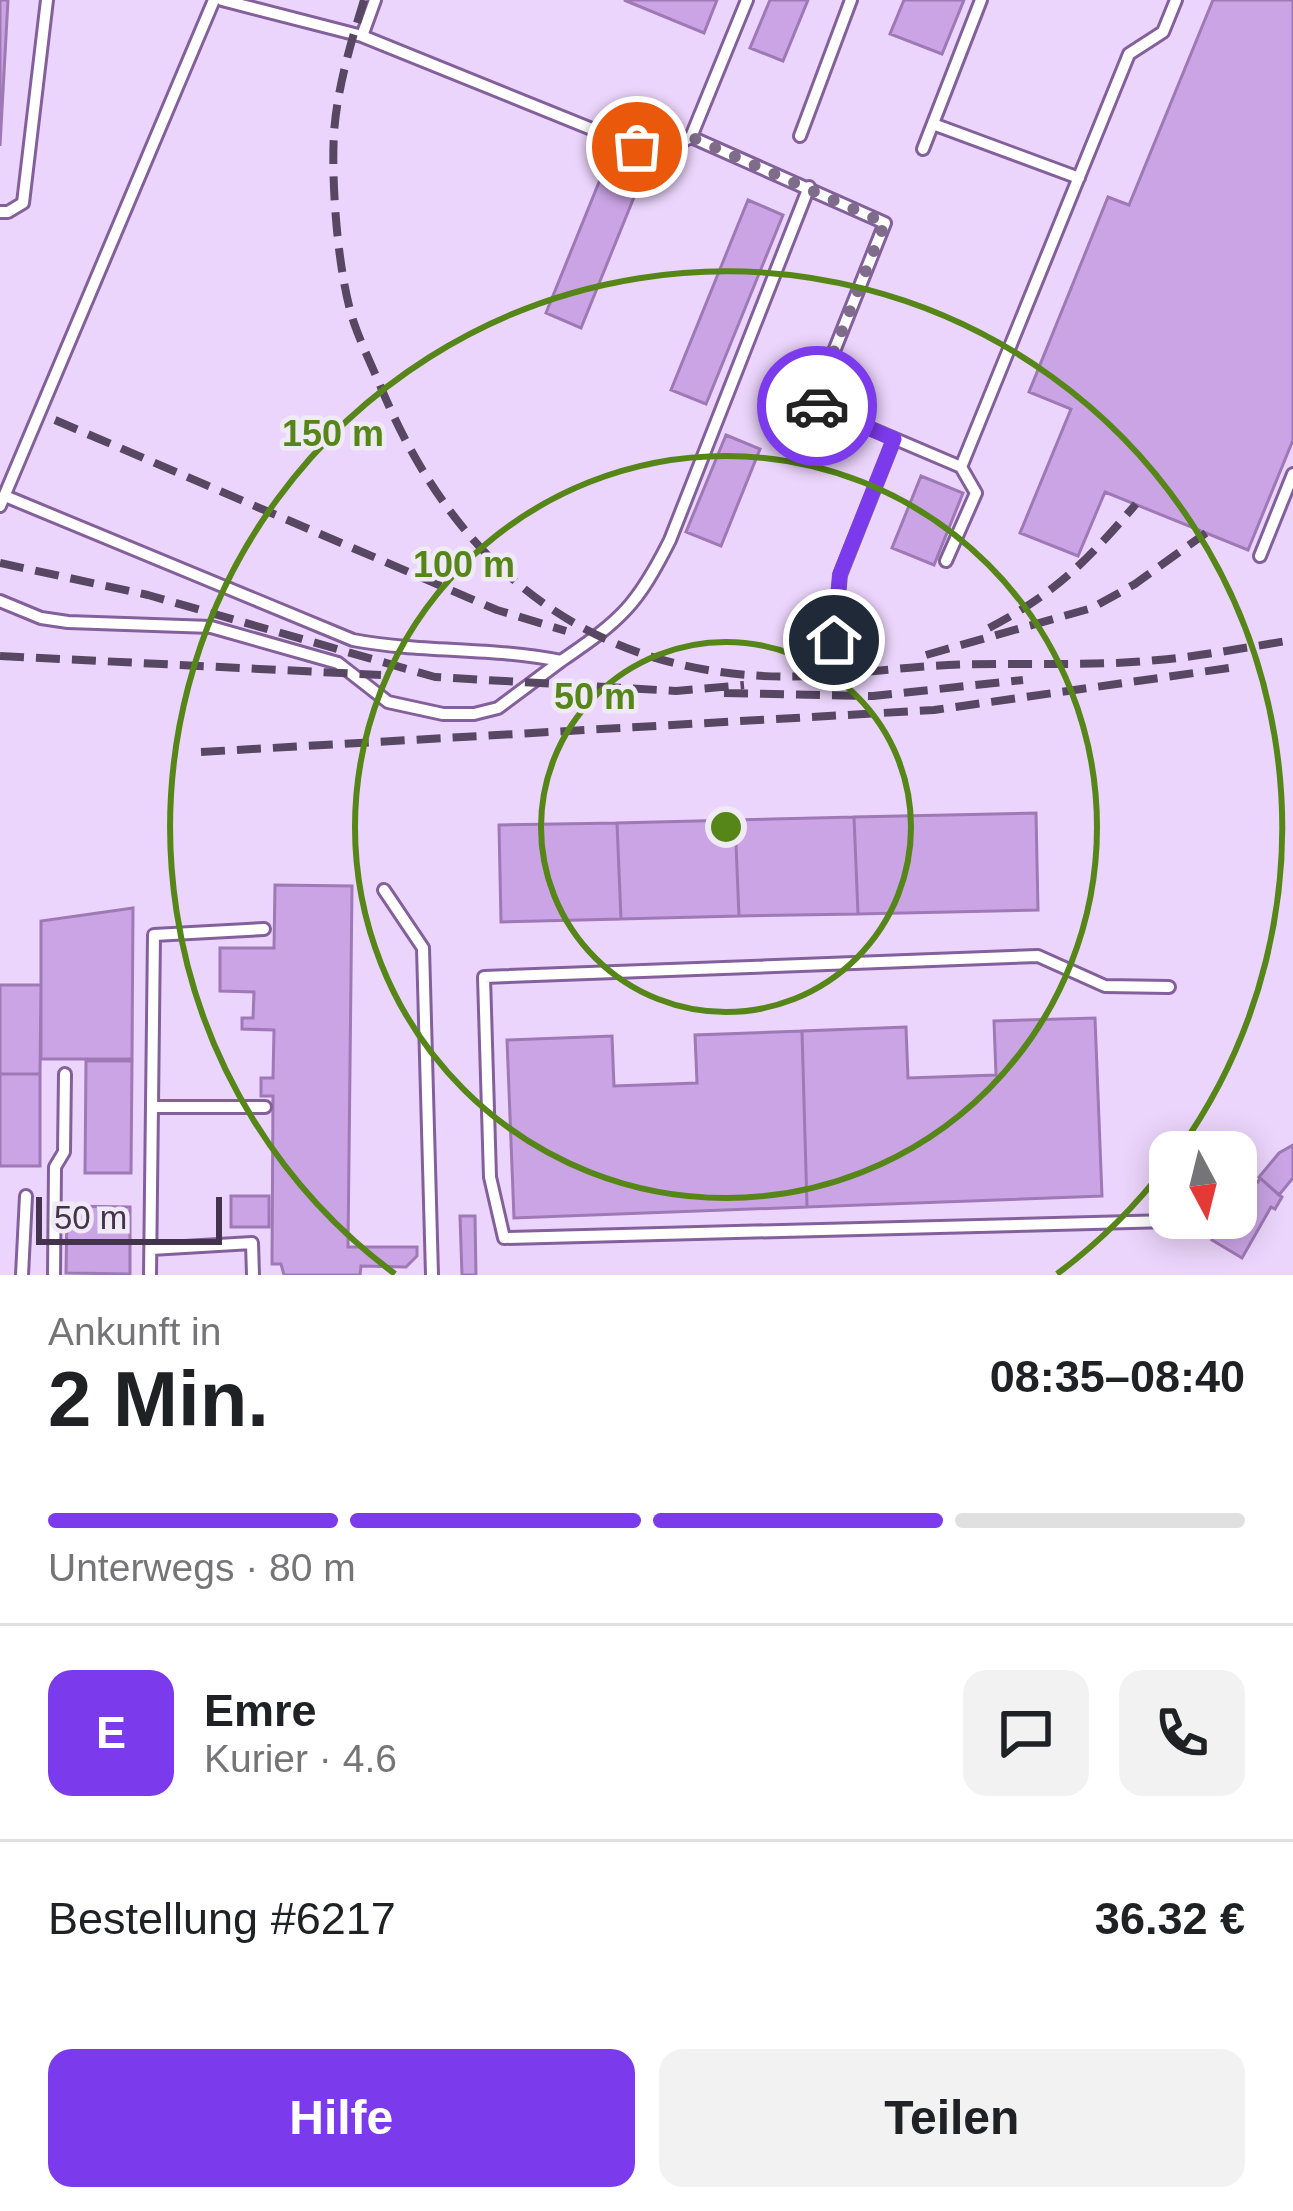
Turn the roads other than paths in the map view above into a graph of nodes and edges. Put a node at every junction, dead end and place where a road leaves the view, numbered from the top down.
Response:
1 (47, 0) edge
2 (218, 0) edge
3 (375, 0) edge
4 (747, 0) edge
5 (851, 0) edge
6 (982, 0) edge
7 (1176, 0) edge
8 (362, 36) junction
9 (933, 124) junction
10 (800, 136) dead end
11 (691, 137) junction
12 (923, 149) dead end
13 (1078, 178) junction
14 (809, 188) junction
15 (0, 212) edge
16 (894, 439) junction
17 (961, 466) junction
18 (1293, 474) edge
19 (2, 501) edge
20 (1260, 556) dead end
21 (946, 561) dead end
22 (0, 601) edge
23 (834, 640) dead end
24 (561, 661) junction
25 (385, 890) dead end
26 (263, 929) dead end
27 (1169, 987) dead end
28 (65, 1074) dead end
29 (154, 1107) junction
30 (265, 1107) dead end
31 (26, 1196) dead end
32 (1149, 1222) edge
33 (151, 1250) junction
34 (22, 1275) edge
35 (54, 1275) edge
36 (150, 1275) edge
37 (253, 1275) edge
38 (432, 1275) edge

1 - 15 lane
2 - 8 lane
2 - 19 lane
3 - 8 lane
4 - 11 lane
5 - 10 lane
6 - 9 lane
7 - 13 lane
8 - 11 lane
9 - 12 lane
9 - 13 lane
11 - 14 lane
13 - 17 lane
14 - 16 lane
14 - 24 lane
16 - 17 lane
16 - 23 lane
17 - 21 lane
18 - 20 lane
19 - 24 lane
22 - 24 lane
25 - 38 lane
26 - 29 lane
27 - 32 lane
28 - 35 lane
29 - 30 lane
29 - 33 lane
31 - 34 lane
33 - 36 lane
33 - 37 lane

